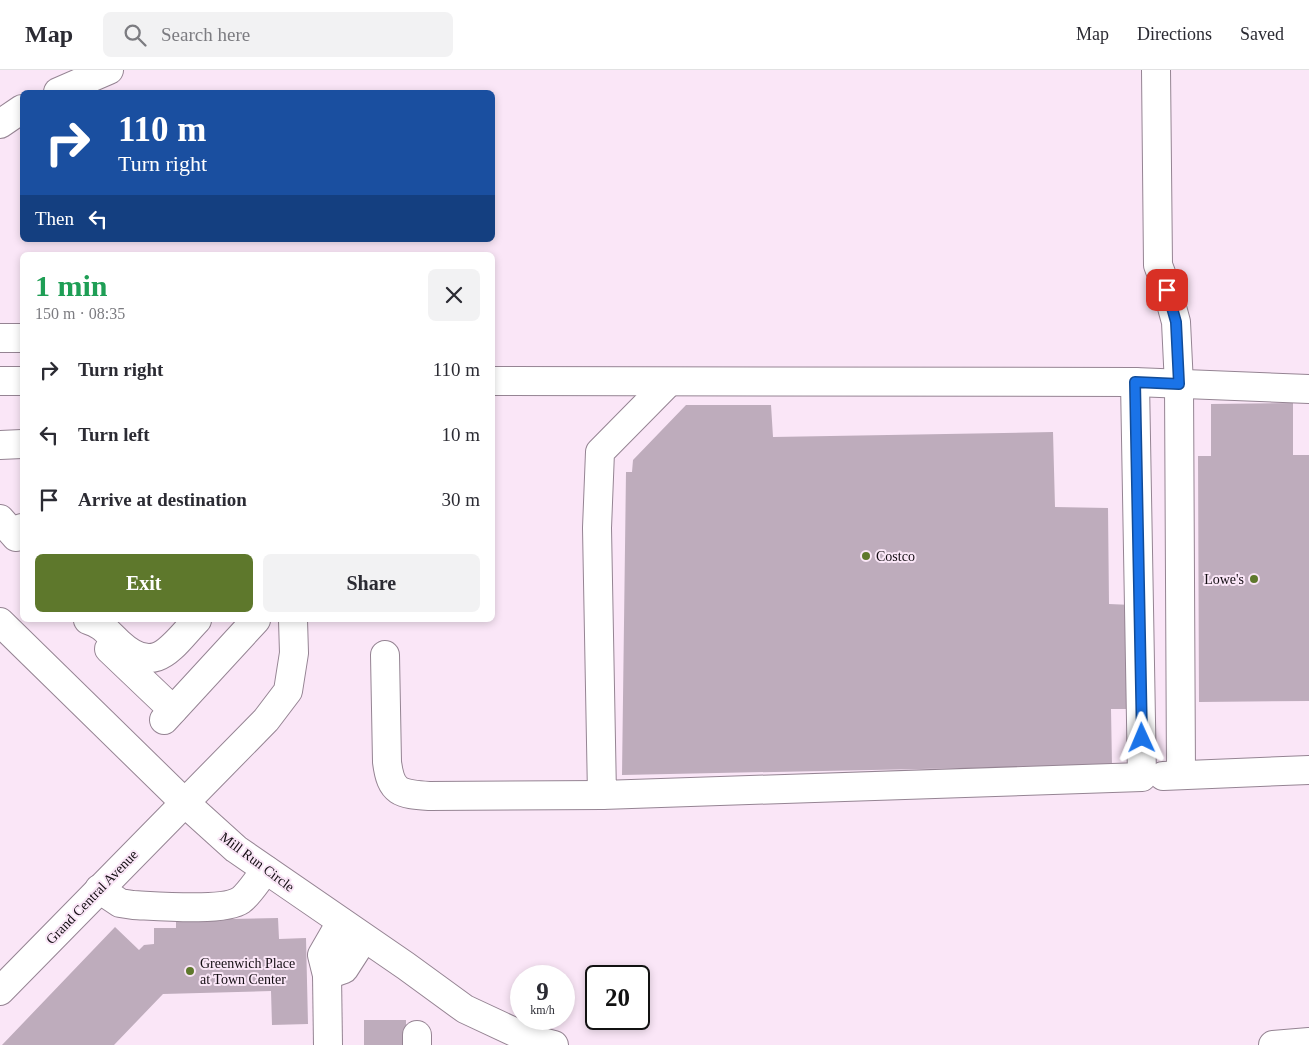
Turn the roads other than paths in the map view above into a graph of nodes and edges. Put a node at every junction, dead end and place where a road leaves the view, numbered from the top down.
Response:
1 (109, 70) edge
2 (1156, 70) edge
3 (63, 90) edge
4 (20, 110) edge
5 (0, 124) edge
6 (0, 338) edge
7 (20, 338) edge
8 (0, 381) edge
9 (20, 381) edge
10 (495, 381) edge
11 (669, 382) junction
12 (1135, 382) junction
13 (1179, 384) junction
14 (1309, 389) edge
15 (20, 444) edge
16 (0, 445) edge
17 (0, 622) edge
18 (81, 622) edge
19 (95, 622) edge
20 (195, 622) edge
21 (254, 622) edge
22 (293, 622) edge
23 (385, 655) dead end
24 (1309, 770) edge
25 (1181, 774) junction
26 (1142, 777) junction
27 (602, 795) junction
28 (184, 802) junction
29 (266, 870) junction
30 (99, 889) junction
31 (341, 922) junction
32 (364, 938) junction
33 (327, 975) junction
34 (0, 991) edge
35 (1309, 1042) edge
36 (328, 1045) edge
37 (554, 1045) edge
38 (1273, 1045) edge

1 - 3 street
2 - 13 street
4 - 5 street
6 - 7 street
8 - 9 street
10 - 11 street
11 - 12 street
11 - 27 street
12 - 13 street
12 - 26 street
13 - 14 street
13 - 25 street
15 - 16 street
17 - 28 street, Mill Run Circle
18 - 21 street
19 - 20 street
22 - 28 street, Grand Central Avenue
23 - 27 street
24 - 25 street
25 - 26 street
26 - 27 street
28 - 29 street, Mill Run Circle
28 - 30 street, Grand Central Avenue
29 - 30 street
29 - 31 street, Mill Run Circle
30 - 34 street, Grand Central Avenue
31 - 32 street, Mill Run Circle
31 - 33 street
32 - 33 street
32 - 37 street, Mill Run Circle
33 - 36 street
35 - 38 street

